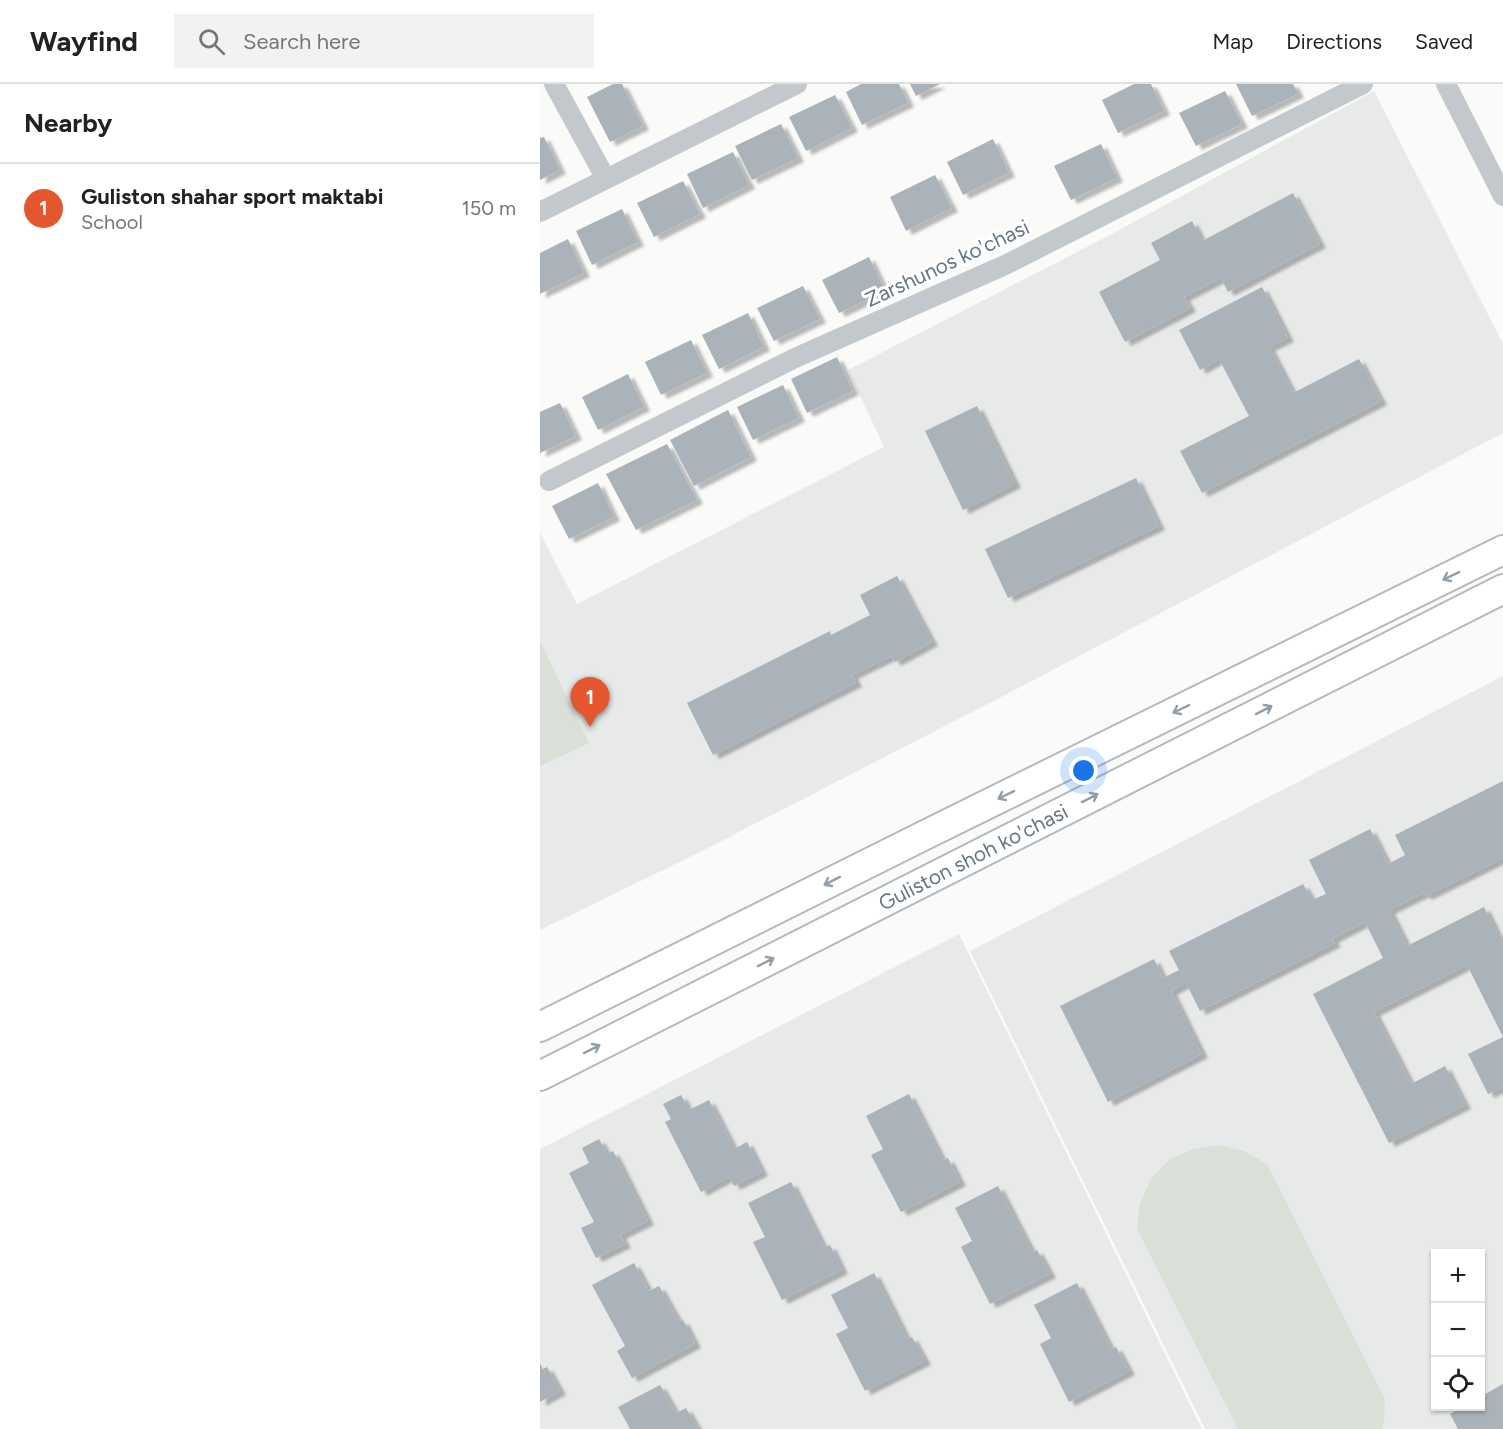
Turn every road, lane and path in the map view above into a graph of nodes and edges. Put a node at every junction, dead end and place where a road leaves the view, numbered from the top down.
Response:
1 (554, 84) edge
2 (797, 84) edge
3 (1363, 84) edge
4 (1446, 84) edge
5 (768, 91) edge
6 (606, 179) junction
7 (1503, 196) edge
8 (540, 212) edge
9 (549, 481) dead end
10 (1503, 550) edge
11 (1503, 590) edge
12 (540, 1027) edge
13 (540, 1076) edge

1 - 6 street
2 - 5 street
3 - 9 street, Zarshunos ko'chasi
4 - 7 street
5 - 6 street
6 - 8 street
10 -> 12 main road, Guliston shoh ko'chasi
13 -> 11 main road, Guliston shoh ko'chasi

